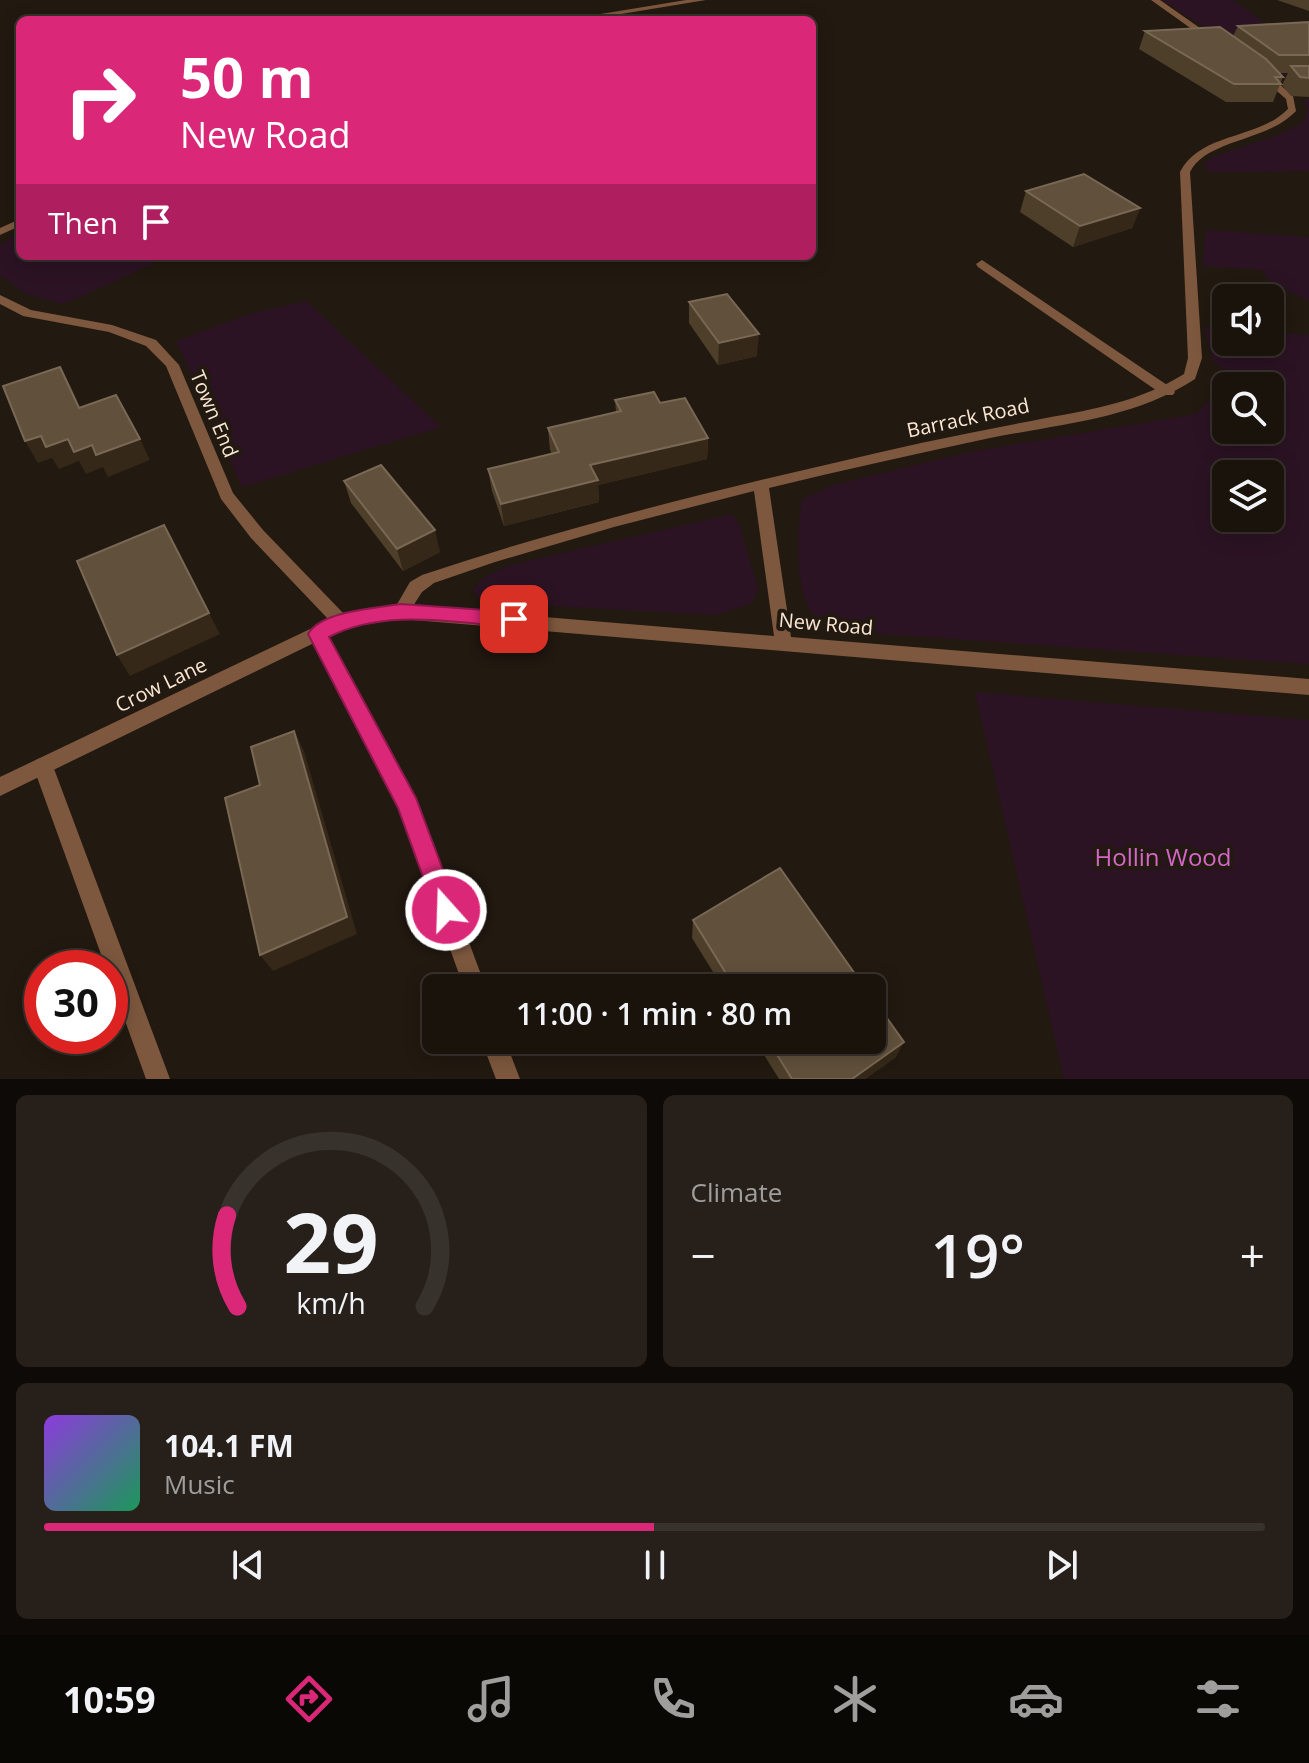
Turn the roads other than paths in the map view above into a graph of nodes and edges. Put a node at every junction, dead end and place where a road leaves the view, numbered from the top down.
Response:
1 (702, 0) edge
2 (1155, 0) edge
3 (595, 16) edge
4 (1219, 44) edge
5 (1256, 70) edge
6 (1269, 79) junction
7 (1282, 79) edge
8 (982, 264) dead end
9 (0, 299) edge
10 (1168, 392) junction
11 (761, 485) junction
12 (401, 612) junction
13 (341, 622) junction
14 (318, 634) junction
15 (783, 642) junction
16 (1309, 687) edge
17 (43, 766) junction
18 (0, 787) edge
19 (470, 974) edge
20 (498, 1054) edge
21 (158, 1079) edge
22 (508, 1079) edge

1 - 3 street
2 - 4 street
5 - 6 street
6 - 7 street
6 - 10 street, Barrack Road
8 - 10 street
9 - 13 street, Town End
10 - 11 street, Barrack Road
11 - 12 street, Barrack Road
11 - 15 street
12 - 13 street, New Road
12 - 15 street, New Road
13 - 14 street, Crow Lane
14 - 17 street, Crow Lane
14 - 19 street
15 - 16 street, New Road
17 - 18 street, Crow Lane
17 - 21 street
20 - 22 street

